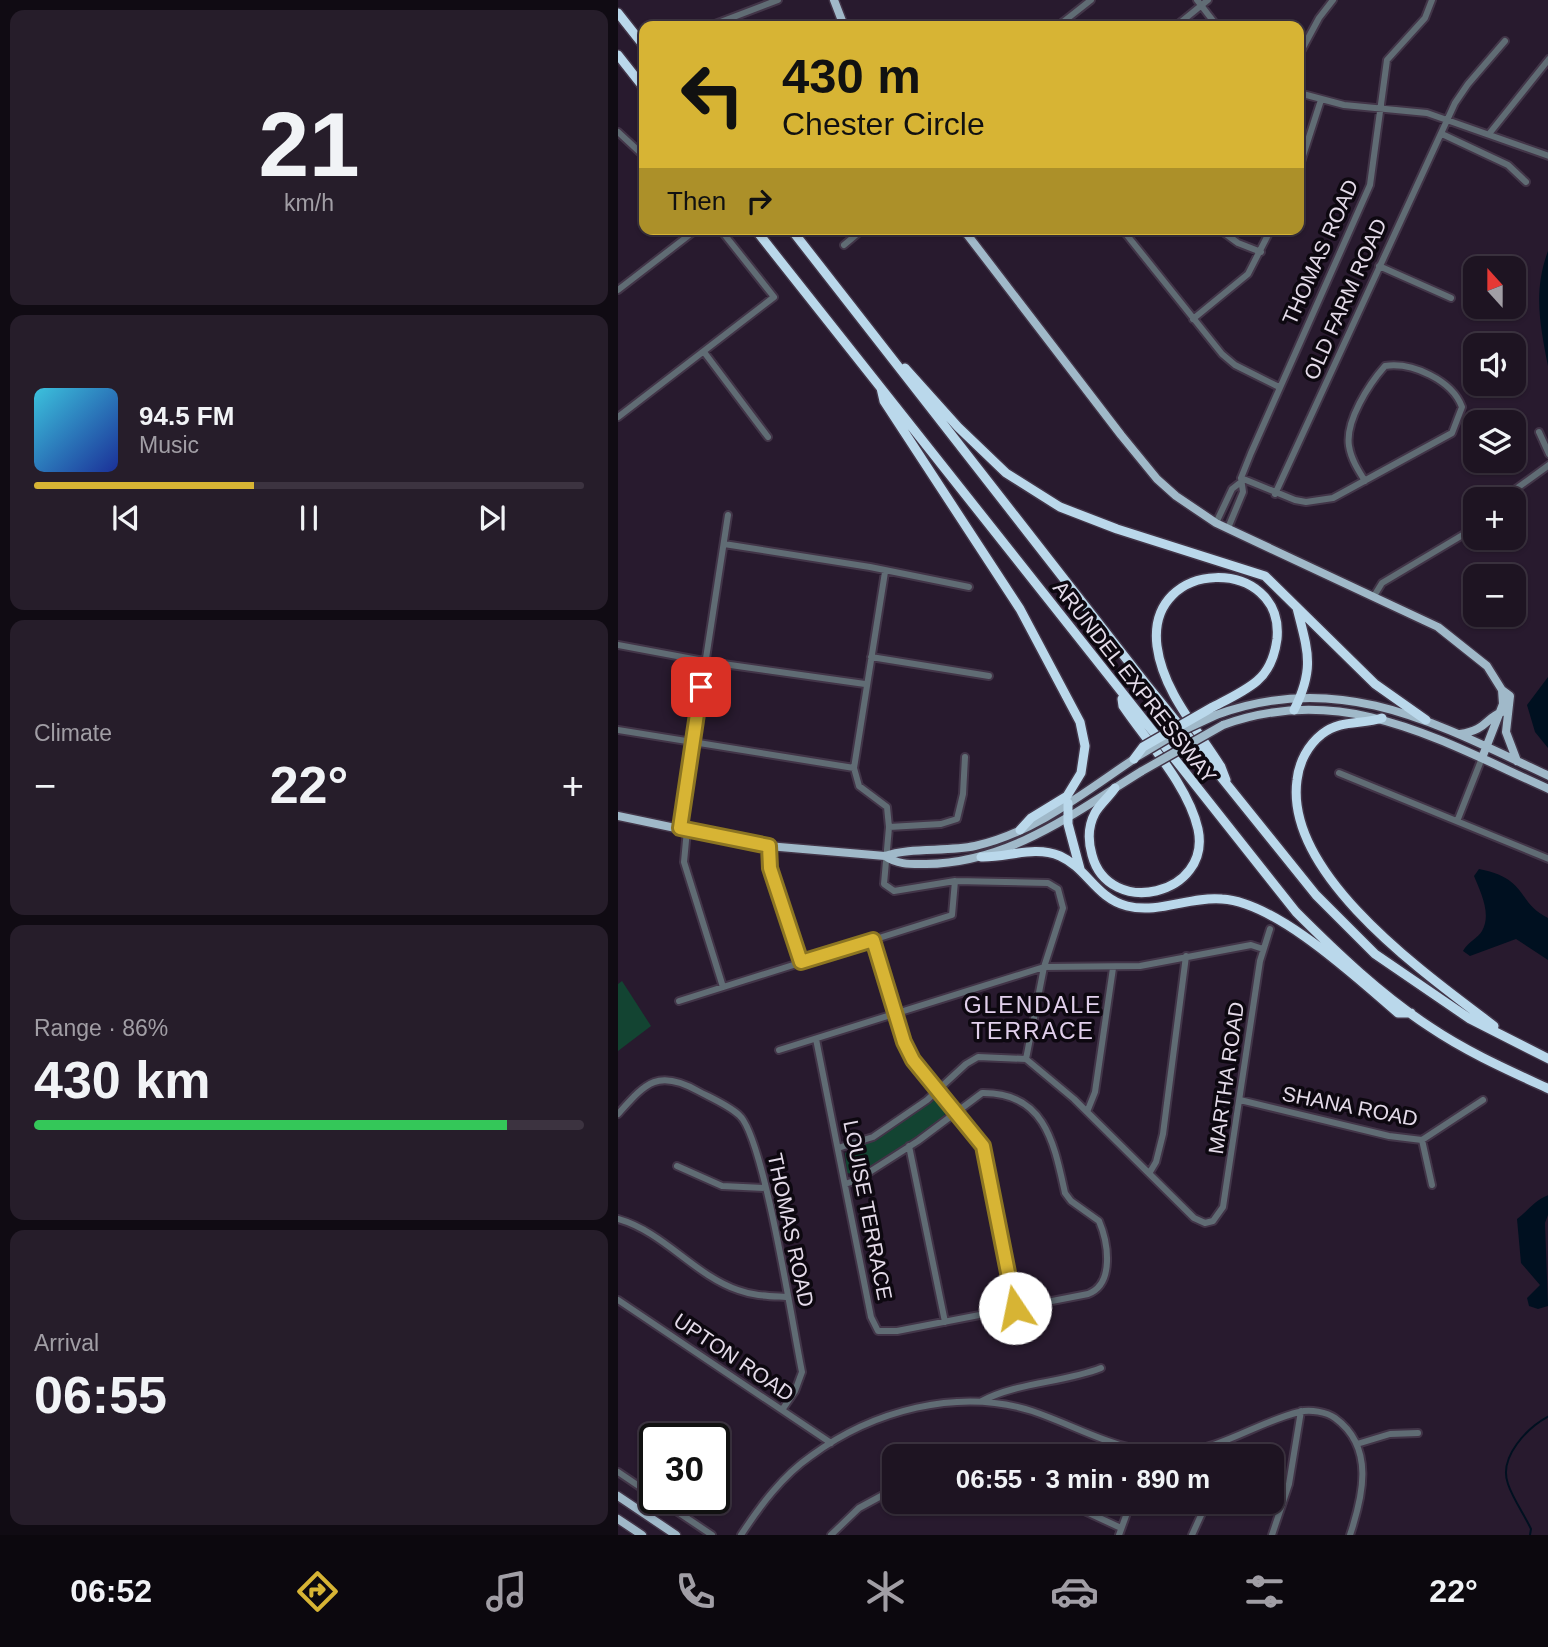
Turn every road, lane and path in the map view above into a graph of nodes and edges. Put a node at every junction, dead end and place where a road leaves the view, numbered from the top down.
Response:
1 (777, 0) edge
2 (834, 0) edge
3 (1091, 0) edge
4 (1208, 0) edge
5 (1333, 0) edge
6 (1432, 0) edge
7 (1199, 3) edge
8 (618, 13) edge
9 (723, 21) edge
10 (842, 21) edge
11 (1064, 21) edge
12 (1181, 21) edge
13 (1213, 21) edge
14 (639, 40) edge
15 (1505, 41) dead end
16 (1304, 46) edge
17 (618, 55) edge
18 (1548, 59) edge
19 (639, 82) edge
20 (1304, 95) edge
21 (1321, 100) junction
22 (1379, 107) junction
23 (1448, 119) junction
24 (618, 132) edge
25 (1442, 134) junction
26 (1489, 134) junction
27 (639, 151) edge
28 (1304, 153) edge
29 (1548, 156) edge
30 (1526, 182) dead end
31 (689, 235) edge
32 (725, 235) edge
33 (760, 235) edge
34 (796, 235) edge
35 (856, 235) edge
36 (968, 235) edge
37 (1128, 235) edge
38 (1227, 235) edge
39 (1268, 235) edge
40 (844, 245) dead end
41 (1261, 252) junction
42 (1379, 266) junction
43 (618, 290) edge
44 (1451, 298) dead end
45 (1193, 318) junction
46 (879, 342) junction
47 (704, 352) junction
48 (881, 386) junction
49 (1279, 387) junction
50 (618, 417) edge
51 (1539, 432) dead end
52 (768, 437) dead end
53 (1548, 454) edge
54 (1548, 465) edge
55 (1241, 480) junction
56 (1365, 481) junction
57 (1518, 487) edge
58 (1275, 494) junction
59 (728, 515) dead end
60 (1216, 523) junction
61 (1228, 528) junction
62 (1463, 535) edge
63 (724, 544) junction
64 (885, 572) junction
65 (969, 587) dead end
66 (1374, 596) junction
67 (1297, 607) junction
68 (618, 645) edge
69 (871, 657) junction
70 (705, 659) junction
71 (988, 676) dead end
72 (865, 684) junction
73 (1502, 690) junction
74 (1121, 694) junction
75 (1300, 698) junction
76 (1294, 710) junction
77 (1213, 712) junction
78 (1502, 712) junction
79 (1382, 718) junction
80 (1426, 720) junction
81 (618, 730) edge
82 (1460, 734) junction
83 (693, 742) junction
84 (1487, 748) junction
85 (965, 757) dead end
86 (1481, 758) junction
87 (1134, 759) joint
88 (1517, 761) junction
89 (854, 768) junction
90 (1339, 773) dead end
91 (1548, 776) edge
92 (1115, 788) junction
93 (1229, 788) junction
94 (1548, 789) edge
95 (1068, 803) junction
96 (618, 816) edge
97 (1068, 817) junction
98 (1457, 819) junction
99 (889, 827) junction
100 (683, 829) junction
101 (1020, 830) junction
102 (769, 846) junction
103 (885, 856) junction
104 (981, 857) junction
105 (1548, 859) edge
106 (1080, 869) junction
107 (955, 881) junction
108 (1270, 929) dead end
109 (873, 940) junction
110 (1263, 949) junction
111 (1186, 956) junction
112 (801, 962) junction
113 (1044, 967) junction
114 (1113, 968) junction
115 (723, 987) junction
116 (679, 1001) dead end
117 (1411, 1013) junction
118 (897, 1014) junction
119 (816, 1039) junction
120 (1518, 1044) junction
121 (779, 1050) dead end
122 (1026, 1059) junction
123 (1548, 1059) edge
124 (1548, 1089) edge
125 (937, 1090) junction
126 (1240, 1100) junction
127 (1484, 1100) dead end
128 (956, 1110) junction
129 (1087, 1112) junction
130 (618, 1114) edge
131 (1422, 1140) junction
132 (909, 1146) junction
133 (838, 1148) junction
134 (678, 1166) dead end
135 (1150, 1172) junction
136 (845, 1184) junction
137 (1432, 1185) dead end
138 (766, 1188) junction
139 (618, 1219) edge
140 (786, 1297) junction
141 (618, 1300) edge
142 (1015, 1308) junction
143 (945, 1322) junction
144 (1101, 1368) dead end
145 (981, 1401) junction
146 (782, 1410) junction
147 (1301, 1411) junction
148 (1418, 1433) dead end
149 (831, 1443) junction
150 (1221, 1443) joint
151 (1109, 1444) edge
152 (1216, 1444) edge
153 (1357, 1444) junction
154 (618, 1472) edge
155 (639, 1486) edge
156 (618, 1496) edge
157 (882, 1496) edge
158 (681, 1514) edge
159 (1087, 1514) edge
160 (1127, 1514) edge
161 (1202, 1514) edge
162 (618, 1519) edge
163 (1120, 1532) edge
164 (642, 1535) edge
165 (676, 1535) edge
166 (712, 1535) edge
167 (741, 1535) edge
168 (831, 1535) edge
169 (1192, 1535) edge
170 (1272, 1535) edge
171 (1350, 1535) edge

1 - 9 street
2 - 10 main road
3 - 11 street
4 - 7 street
5 - 16 street
6 - 22 street, THOMAS ROAD
7 - 12 street
7 - 13 street
8 - 14 highway
15 - 23 street, OLD FARM ROAD
17 - 19 highway
18 - 26 street
20 - 21 street
21 - 22 street
21 - 28 street
22 - 23 street
22 - 49 street, THOMAS ROAD
23 - 25 street, OLD FARM ROAD
23 - 26 street
24 - 27 street
25 - 30 street
25 - 42 street, OLD FARM ROAD
26 - 29 street
31 - 43 street
32 - 47 street
33 - 48 highway, ARUNDEL EXPRESSWAY
34 - 46 highway, ARUNDEL EXPRESSWAY
35 - 40 street
36 - 60 main road
37 - 45 street
38 - 41 street
39 - 41 street
41 - 45 street
42 - 44 street
42 - 58 street, OLD FARM ROAD
45 - 49 street
46 - 67 highway
46 - 93 highway, ARUNDEL EXPRESSWAY
47 - 50 street
47 - 52 street
48 - 74 highway, ARUNDEL EXPRESSWAY
48 - 101 highway
49 - 55 street, THOMAS ROAD
51 - 53 street
54 - 57 street
55 - 58 street
55 - 60 street, THOMAS ROAD
55 - 61 street, THOMAS ROAD
56 - 56 street
56 - 58 street
59 - 63 street
60 - 61 main road
61 - 66 main road
62 - 66 street
63 - 64 street
63 - 70 street
64 - 65 street
64 - 69 street
66 - 73 main road
67 - 75 highway
67 - 80 highway
68 - 70 street
69 - 71 street
69 - 72 street
70 - 72 street
70 - 83 street
72 - 89 street
73 - 78 main road
73 - 88 main road
74 - 92 highway
74 - 117 highway, ARUNDEL EXPRESSWAY
75 - 76 highway
75 - 77 main road
75 - 80 main road
76 - 79 main road
76 - 92 main road, bridge
77 - 87 highway, bridge
77 - 93 highway
78 - 82 main road
78 - 84 main road
79 - 86 main road
79 - 120 highway
80 - 82 main road
81 - 83 street
82 - 84 main road
83 - 89 street
83 - 100 street
84 - 86 main road
84 - 88 main road
85 - 99 street
86 - 94 main road
86 - 98 street
87 - 95 main road
88 - 91 main road
89 - 99 street
90 - 98 street
92 - 97 main road
93 - 120 highway, ARUNDEL EXPRESSWAY
95 - 97 highway
95 - 101 main road
96 - 100 main road
97 - 104 main road
97 - 106 highway
98 - 105 street
99 - 103 street
100 - 102 main road
100 - 115 street
101 - 103 main road
102 - 103 main road
102 - 112 street
103 - 104 main road
103 - 107 street
104 - 106 highway
106 - 117 highway
107 - 109 street
107 - 113 street
108 - 110 street, MARTHA ROAD
109 - 112 street
109 - 118 street
110 - 111 street
110 - 126 street, MARTHA ROAD
111 - 114 street
111 - 135 street
112 - 115 street
113 - 114 street
113 - 118 street
113 - 122 street
114 - 129 street
115 - 116 street
117 - 124 highway, ARUNDEL EXPRESSWAY
118 - 119 street
118 - 125 street
119 - 121 street
119 - 133 street, LOUISE TERRACE
120 - 123 highway, ARUNDEL EXPRESSWAY
122 - 125 street
122 - 129 street
125 - 128 street
125 - 133 street
126 - 131 street, SHANA ROAD
126 - 135 street, MARTHA ROAD
127 - 131 street, SHANA ROAD
128 - 132 street
128 - 142 street
128 - 142 street, LOUISE TERRACE
129 - 135 street
130 - 138 street, THOMAS ROAD
131 - 137 street
132 - 136 street
132 - 143 street
133 - 136 street, LOUISE TERRACE
134 - 138 street
136 - 143 street, LOUISE TERRACE
138 - 140 street, THOMAS ROAD
139 - 140 street
140 - 146 street, THOMAS ROAD
141 - 146 street, UPTON ROAD
142 - 143 street, LOUISE TERRACE
144 - 145 street
145 - 149 street
145 - 151 street
146 - 149 street, UPTON ROAD
147 - 150 street
147 - 153 street
147 - 170 street
148 - 153 street
149 - 167 street
150 - 152 street
153 - 171 street
154 - 155 street
156 - 165 main road
157 - 168 street
158 - 166 street
159 - 163 street
160 - 163 street
161 - 169 street
162 - 164 main road

